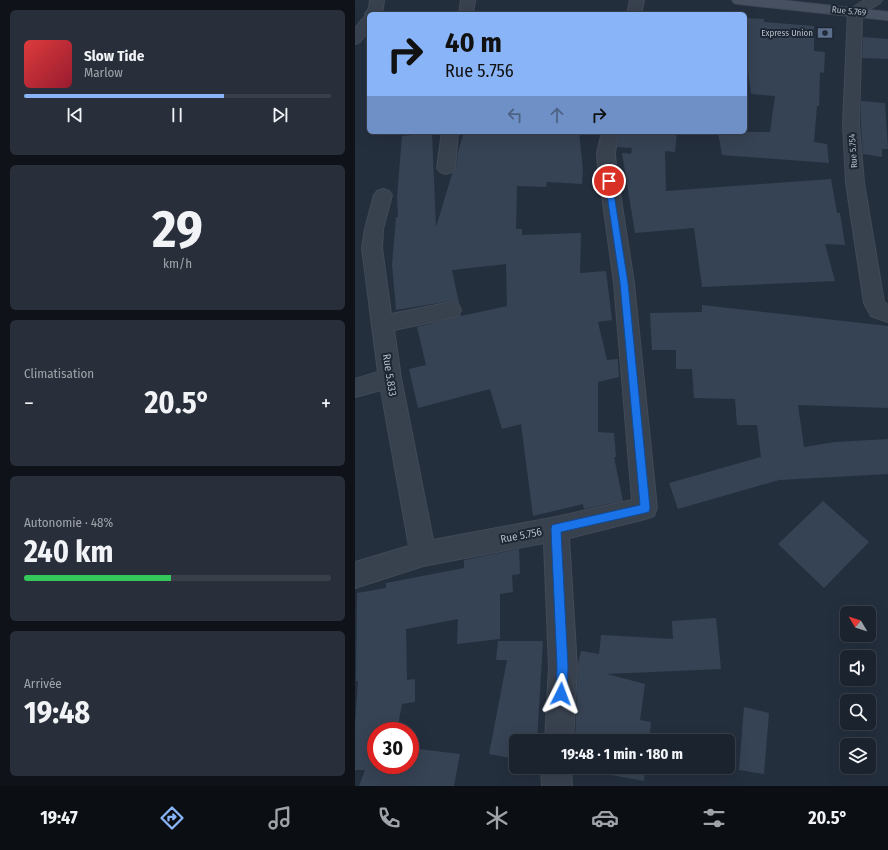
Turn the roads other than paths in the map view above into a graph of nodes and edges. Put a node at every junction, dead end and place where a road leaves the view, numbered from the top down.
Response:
1 (377, 0) edge
2 (468, 0) edge
3 (637, 0) edge
4 (739, 0) edge
5 (875, 0) edge
6 (374, 12) edge
7 (466, 12) edge
8 (634, 12) edge
9 (855, 12) junction
10 (888, 16) edge
11 (367, 22) edge
12 (355, 39) edge
13 (450, 134) edge
14 (610, 134) edge
15 (446, 168) dead end
16 (383, 195) dead end
17 (451, 310) dead end
18 (883, 312) edge
19 (383, 324) junction
20 (390, 378) junction
21 (355, 388) edge
22 (556, 529) junction
23 (423, 554) junction
24 (355, 575) edge
25 (559, 734) edge
26 (557, 774) edge
27 (557, 786) edge

1 - 6 street
2 - 7 street
3 - 8 street
4 - 9 main road, Rue 5.769
5 - 9 street
9 - 10 main road, Rue 5.769
9 - 18 street, Rue 5.754
11 - 12 street
13 - 15 street
14 - 22 street, Rue 5.756
16 - 19 street, Rue 5.833
17 - 19 street
19 - 20 street, Rue 5.833
20 - 21 street
20 - 23 street, Rue 5.833
22 - 23 street, Rue 5.756
22 - 25 street
23 - 24 street, Rue 5.756
26 - 27 street

